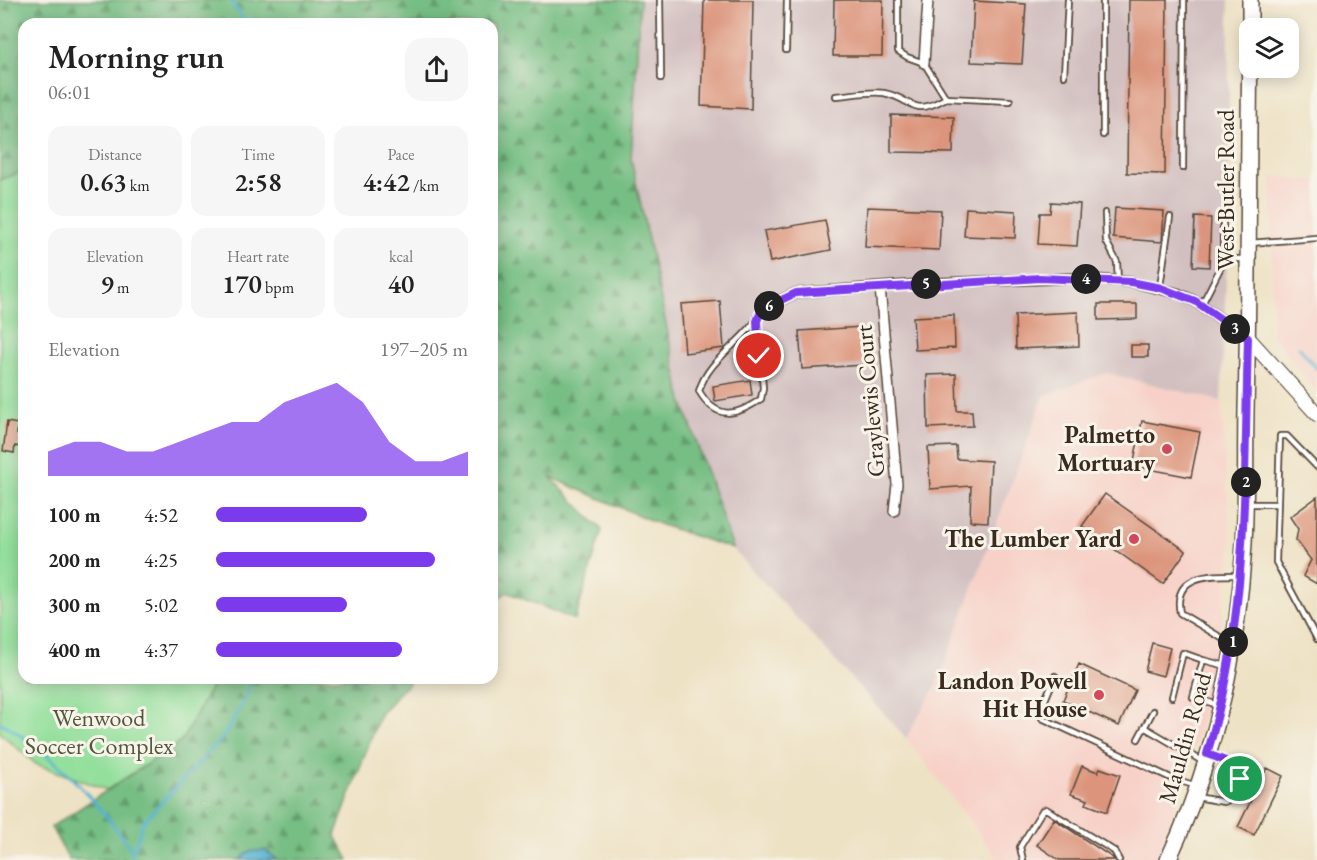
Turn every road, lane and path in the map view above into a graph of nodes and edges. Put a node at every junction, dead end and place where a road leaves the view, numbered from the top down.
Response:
1 (660, 0) edge
2 (787, 0) edge
3 (898, 0) edge
4 (928, 0) edge
5 (1068, 0) edge
6 (1103, 0) edge
7 (1184, 0) edge
8 (1250, 0) edge
9 (1250, 18) edge
10 (786, 50) dead end
11 (924, 63) junction
12 (1064, 76) dead end
13 (661, 78) dead end
14 (1250, 78) edge
15 (836, 96) dead end
16 (946, 99) junction
17 (1010, 102) dead end
18 (1103, 135) dead end
19 (1183, 168) dead end
20 (1105, 213) dead end
21 (1170, 217) dead end
22 (1223, 221) dead end
23 (1317, 238) edge
24 (1248, 243) junction
25 (1223, 260) junction
26 (1248, 260) junction
27 (1118, 281) junction
28 (880, 287) junction
29 (1160, 287) junction
30 (1201, 306) junction
31 (762, 309) joint
32 (757, 321) junction
33 (1248, 338) junction
34 (1317, 414) edge
35 (1317, 467) edge
36 (1245, 504) junction
37 (1277, 504) junction
38 (894, 511) dead end
39 (1242, 575) junction
40 (1317, 639) edge
41 (1233, 644) junction
42 (1203, 660) junction
43 (1228, 667) junction
44 (1055, 676) dead end
45 (1172, 697) dead end
46 (1220, 706) junction
47 (1153, 711) dead end
48 (1144, 727) junction
49 (1138, 739) dead end
50 (1206, 759) junction
51 (1196, 791) junction
52 (1023, 860) edge
53 (1119, 860) edge
54 (1168, 860) edge

1 - 13 lane
2 - 10 lane
3 - 11 lane
4 - 11 street
5 - 12 lane
6 - 18 lane
7 - 19 lane
8 - 9 main road
11 - 16 lane
14 - 24 main road, West Butler Road
15 - 16 lane
16 - 17 lane
20 - 27 lane
21 - 29 lane
22 - 25 lane
23 - 24 lane
24 - 26 main road, West Butler Road
25 - 26 lane
25 - 30 lane
26 - 33 main road, West Butler Road
27 - 28 street
27 - 29 street
28 - 31 street
28 - 38 street, Graylewis Court
29 - 30 street
30 - 33 street
31 - 32 lane
32 - 32 lane
33 - 34 main road
33 - 36 main road, Mauldin Road
35 - 37 lane
36 - 37 lane
36 - 39 main road, Mauldin Road
37 - 40 lane
39 - 41 main road, Mauldin Road
39 - 41 lane
41 - 43 main road, Mauldin Road
42 - 43 lane
42 - 45 lane
42 - 46 lane
43 - 46 main road, Mauldin Road
44 - 51 lane
46 - 50 main road, Mauldin Road
47 - 48 lane
48 - 49 lane
48 - 50 lane
50 - 51 main road, Mauldin Road
50 - 51 lane
51 - 54 main road, Mauldin Road
52 - 53 lane

